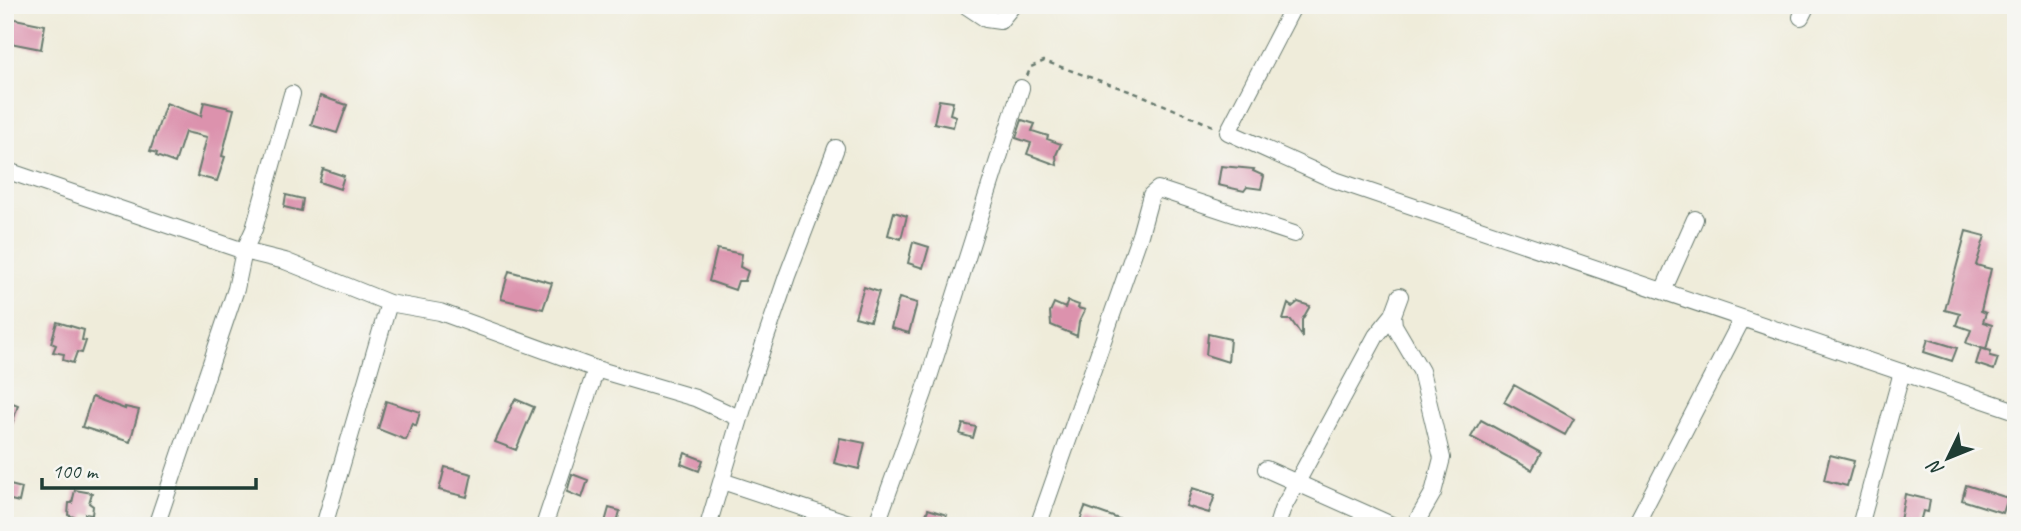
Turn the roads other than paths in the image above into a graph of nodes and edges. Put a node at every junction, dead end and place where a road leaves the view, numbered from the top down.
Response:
1 (965, 5) edge
2 (1013, 5) edge
3 (1294, 5) edge
4 (1021, 88) road end
5 (292, 94) dead end
6 (836, 148) dead end
7 (5, 170) edge
8 (1695, 219) dead end
9 (1294, 234) dead end
10 (244, 251) junction
11 (1663, 291) junction
12 (1400, 296) dead end
13 (389, 303) junction
14 (1393, 315) junction
15 (1742, 319) junction
16 (596, 369) junction
17 (1902, 372) junction
18 (2016, 411) edge
19 (739, 418) junction
20 (1266, 469) dead end
21 (722, 481) junction
22 (1298, 484) junction
23 (156, 526) edge
24 (324, 526) edge
25 (544, 526) edge
26 (708, 526) edge
27 (858, 526) edge
28 (876, 526) edge
29 (1038, 526) edge
30 (1276, 526) edge
31 (1394, 526) edge
32 (1414, 526) edge
33 (1635, 526) edge
34 (1860, 526) edge

1 - 2 street
3 - 11 street
4 - 28 street
5 - 10 street
6 - 19 street
7 - 10 street
8 - 11 street
9 - 29 street
10 - 13 street
10 - 23 street
11 - 15 street
12 - 14 street
13 - 16 street
13 - 24 street
14 - 22 street
14 - 32 street
15 - 17 street
15 - 33 street
16 - 19 street
16 - 25 street
17 - 18 street
17 - 34 street
19 - 21 street
20 - 22 street
21 - 26 street
21 - 27 street
22 - 30 street
22 - 31 street

